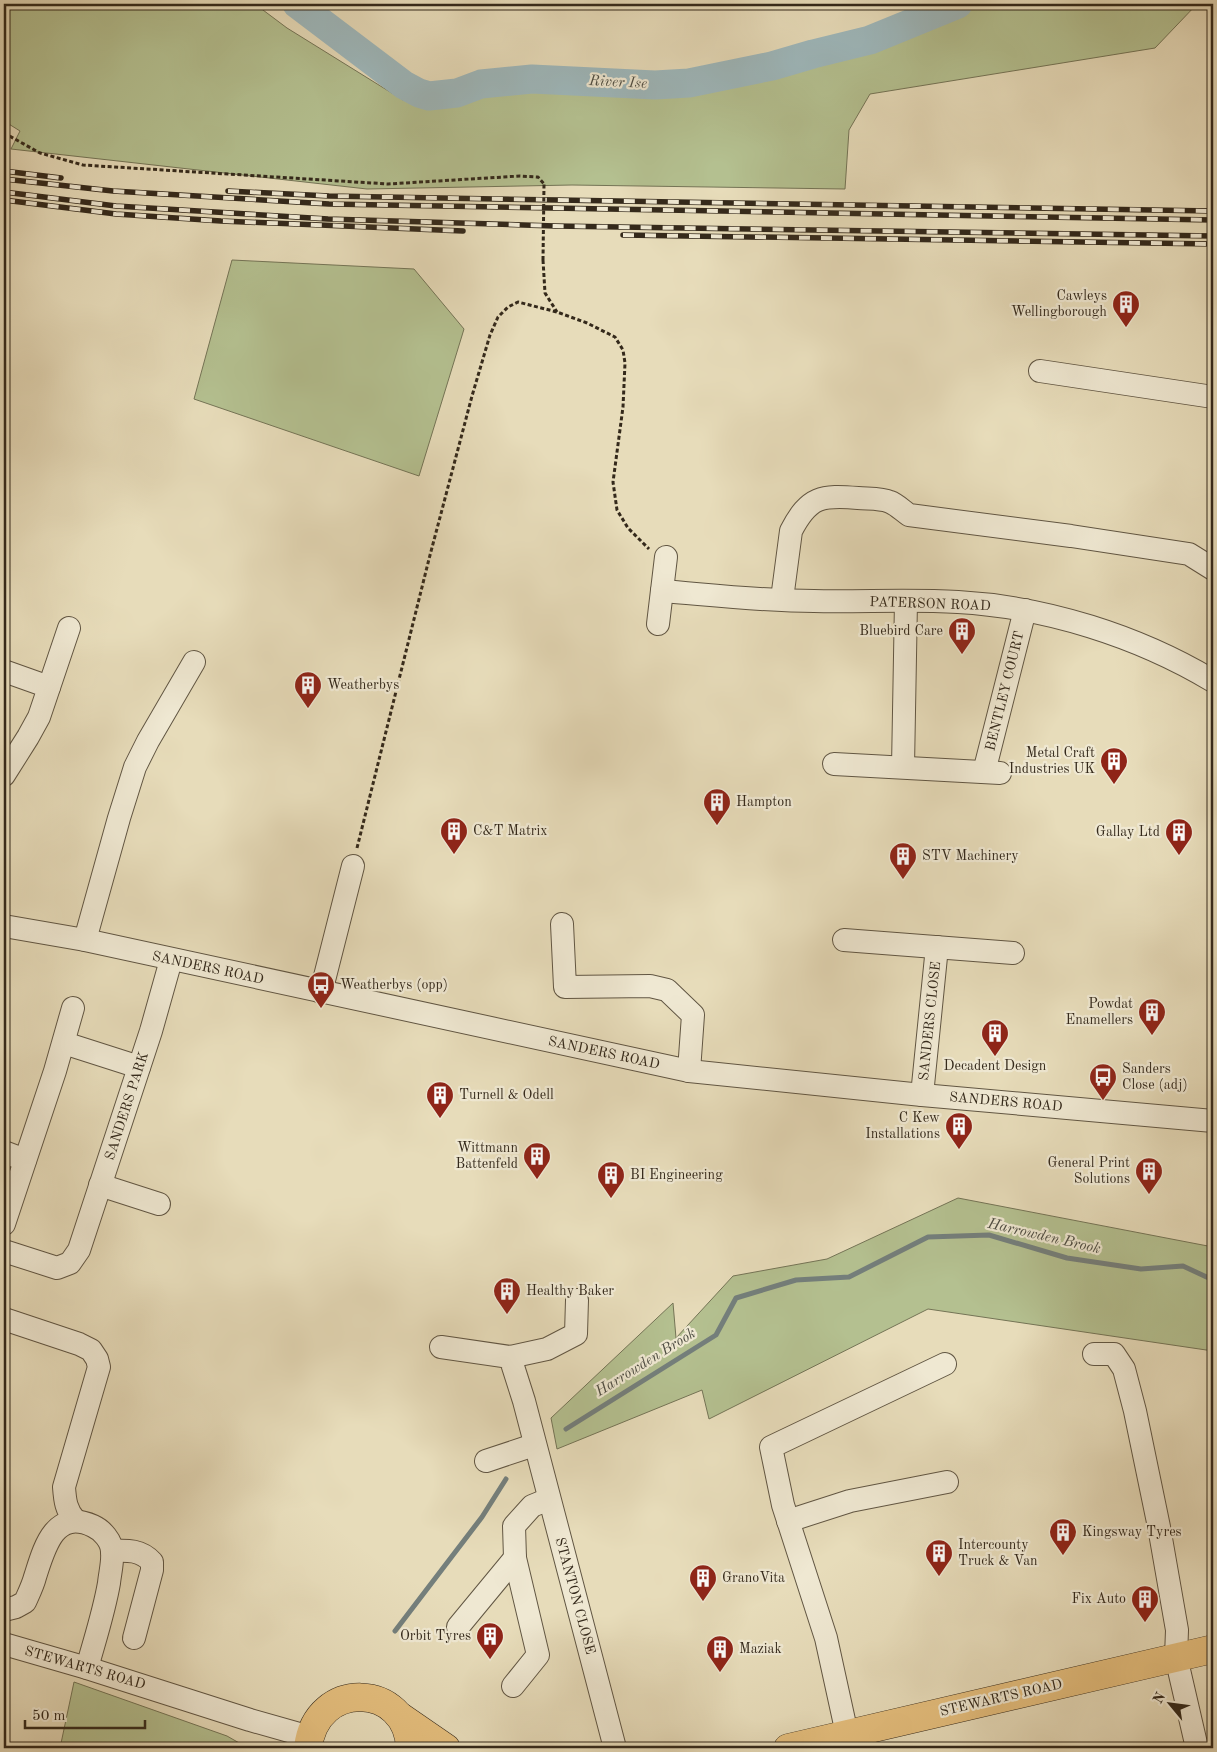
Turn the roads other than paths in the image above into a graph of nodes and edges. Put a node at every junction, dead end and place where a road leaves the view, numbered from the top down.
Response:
1 (1040, 371) dead end
2 (1213, 397) edge
3 (666, 557) road end
4 (1213, 569) edge
5 (662, 591) junction
6 (782, 599) junction
7 (906, 601) junction
8 (1026, 610) junction
9 (658, 624) dead end
10 (69, 628) dead end
11 (194, 662) dead end
12 (4, 670) edge
13 (1213, 681) edge
14 (49, 687) junction
15 (834, 764) dead end
16 (903, 768) junction
17 (4, 775) edge
18 (353, 866) road end
19 (562, 924) dead end
20 (4, 926) edge
21 (85, 940) junction
22 (844, 940) dead end
23 (937, 947) junction
24 (1013, 953) dead end
25 (171, 960) junction
26 (321, 992) junction
27 (73, 1008) dead end
28 (64, 1043) junction
29 (139, 1067) junction
30 (689, 1071) junction
31 (922, 1095) junction
32 (1213, 1121) edge
33 (4, 1152) edge
34 (26, 1160) junction
35 (100, 1185) junction
36 (159, 1204) dead end
37 (4, 1224) edge
38 (4, 1251) edge
39 (577, 1300) dead end
40 (4, 1319) edge
41 (441, 1347) dead end
42 (1094, 1354) dead end
43 (510, 1357) junction
44 (945, 1364) dead end
45 (534, 1445) junction
46 (486, 1461) dead end
47 (947, 1482) dead end
48 (549, 1499) junction
49 (75, 1520) junction
50 (788, 1521) junction
51 (112, 1551) junction
52 (515, 1558) junction
53 (4, 1610) edge
54 (458, 1627) dead end
55 (134, 1638) dead end
56 (4, 1644) edge
57 (1213, 1649) edge
58 (1176, 1657) junction
59 (87, 1668) junction
60 (513, 1686) dead end
61 (401, 1718) junction
62 (846, 1734) junction
63 (309, 1742) edge
64 (410, 1748) edge
65 (446, 1748) edge
66 (615, 1748) edge
67 (788, 1748) edge
68 (1197, 1748) edge

1 - 2 street
3 - 5 street
4 - 6 street
5 - 6 street, PATERSON ROAD
5 - 9 street
6 - 7 street, PATERSON ROAD
7 - 8 street, PATERSON ROAD
7 - 16 street
8 - 13 street, PATERSON ROAD
8 - 16 street, BENTLEY COURT
10 - 14 street
11 - 21 street
12 - 14 street
14 - 17 street
15 - 16 street, BENTLEY COURT
18 - 26 street
19 - 30 street
20 - 21 street, SANDERS ROAD
21 - 25 street, SANDERS ROAD
22 - 23 street, SANDERS CLOSE
23 - 24 street, SANDERS CLOSE
23 - 31 street, SANDERS CLOSE
25 - 26 street, SANDERS ROAD
25 - 29 street, SANDERS PARK
26 - 30 street, SANDERS ROAD
27 - 28 street
28 - 29 street
28 - 34 street
29 - 35 street, SANDERS PARK
30 - 31 street, SANDERS ROAD
31 - 32 street, SANDERS ROAD
33 - 34 street
34 - 37 street
35 - 36 street
35 - 38 street, SANDERS PARK
39 - 43 street
40 - 49 street
41 - 43 street
42 - 58 street
43 - 45 street, STANTON CLOSE
44 - 50 street
45 - 46 street
45 - 48 street, STANTON CLOSE
47 - 50 street
48 - 52 street
48 - 66 street, STANTON CLOSE
49 - 51 street
49 - 53 street
50 - 62 street
51 - 55 street
51 - 59 street
52 - 54 street
52 - 60 street
56 - 59 street, STEWARTS ROAD
57 - 58 main road, STEWARTS ROAD
58 - 62 main road, STEWARTS ROAD
58 - 68 street
59 - 63 street, STEWARTS ROAD
61 - 63 main road
61 - 64 main road
61 - 65 main road
62 - 67 main road, STEWARTS ROAD

